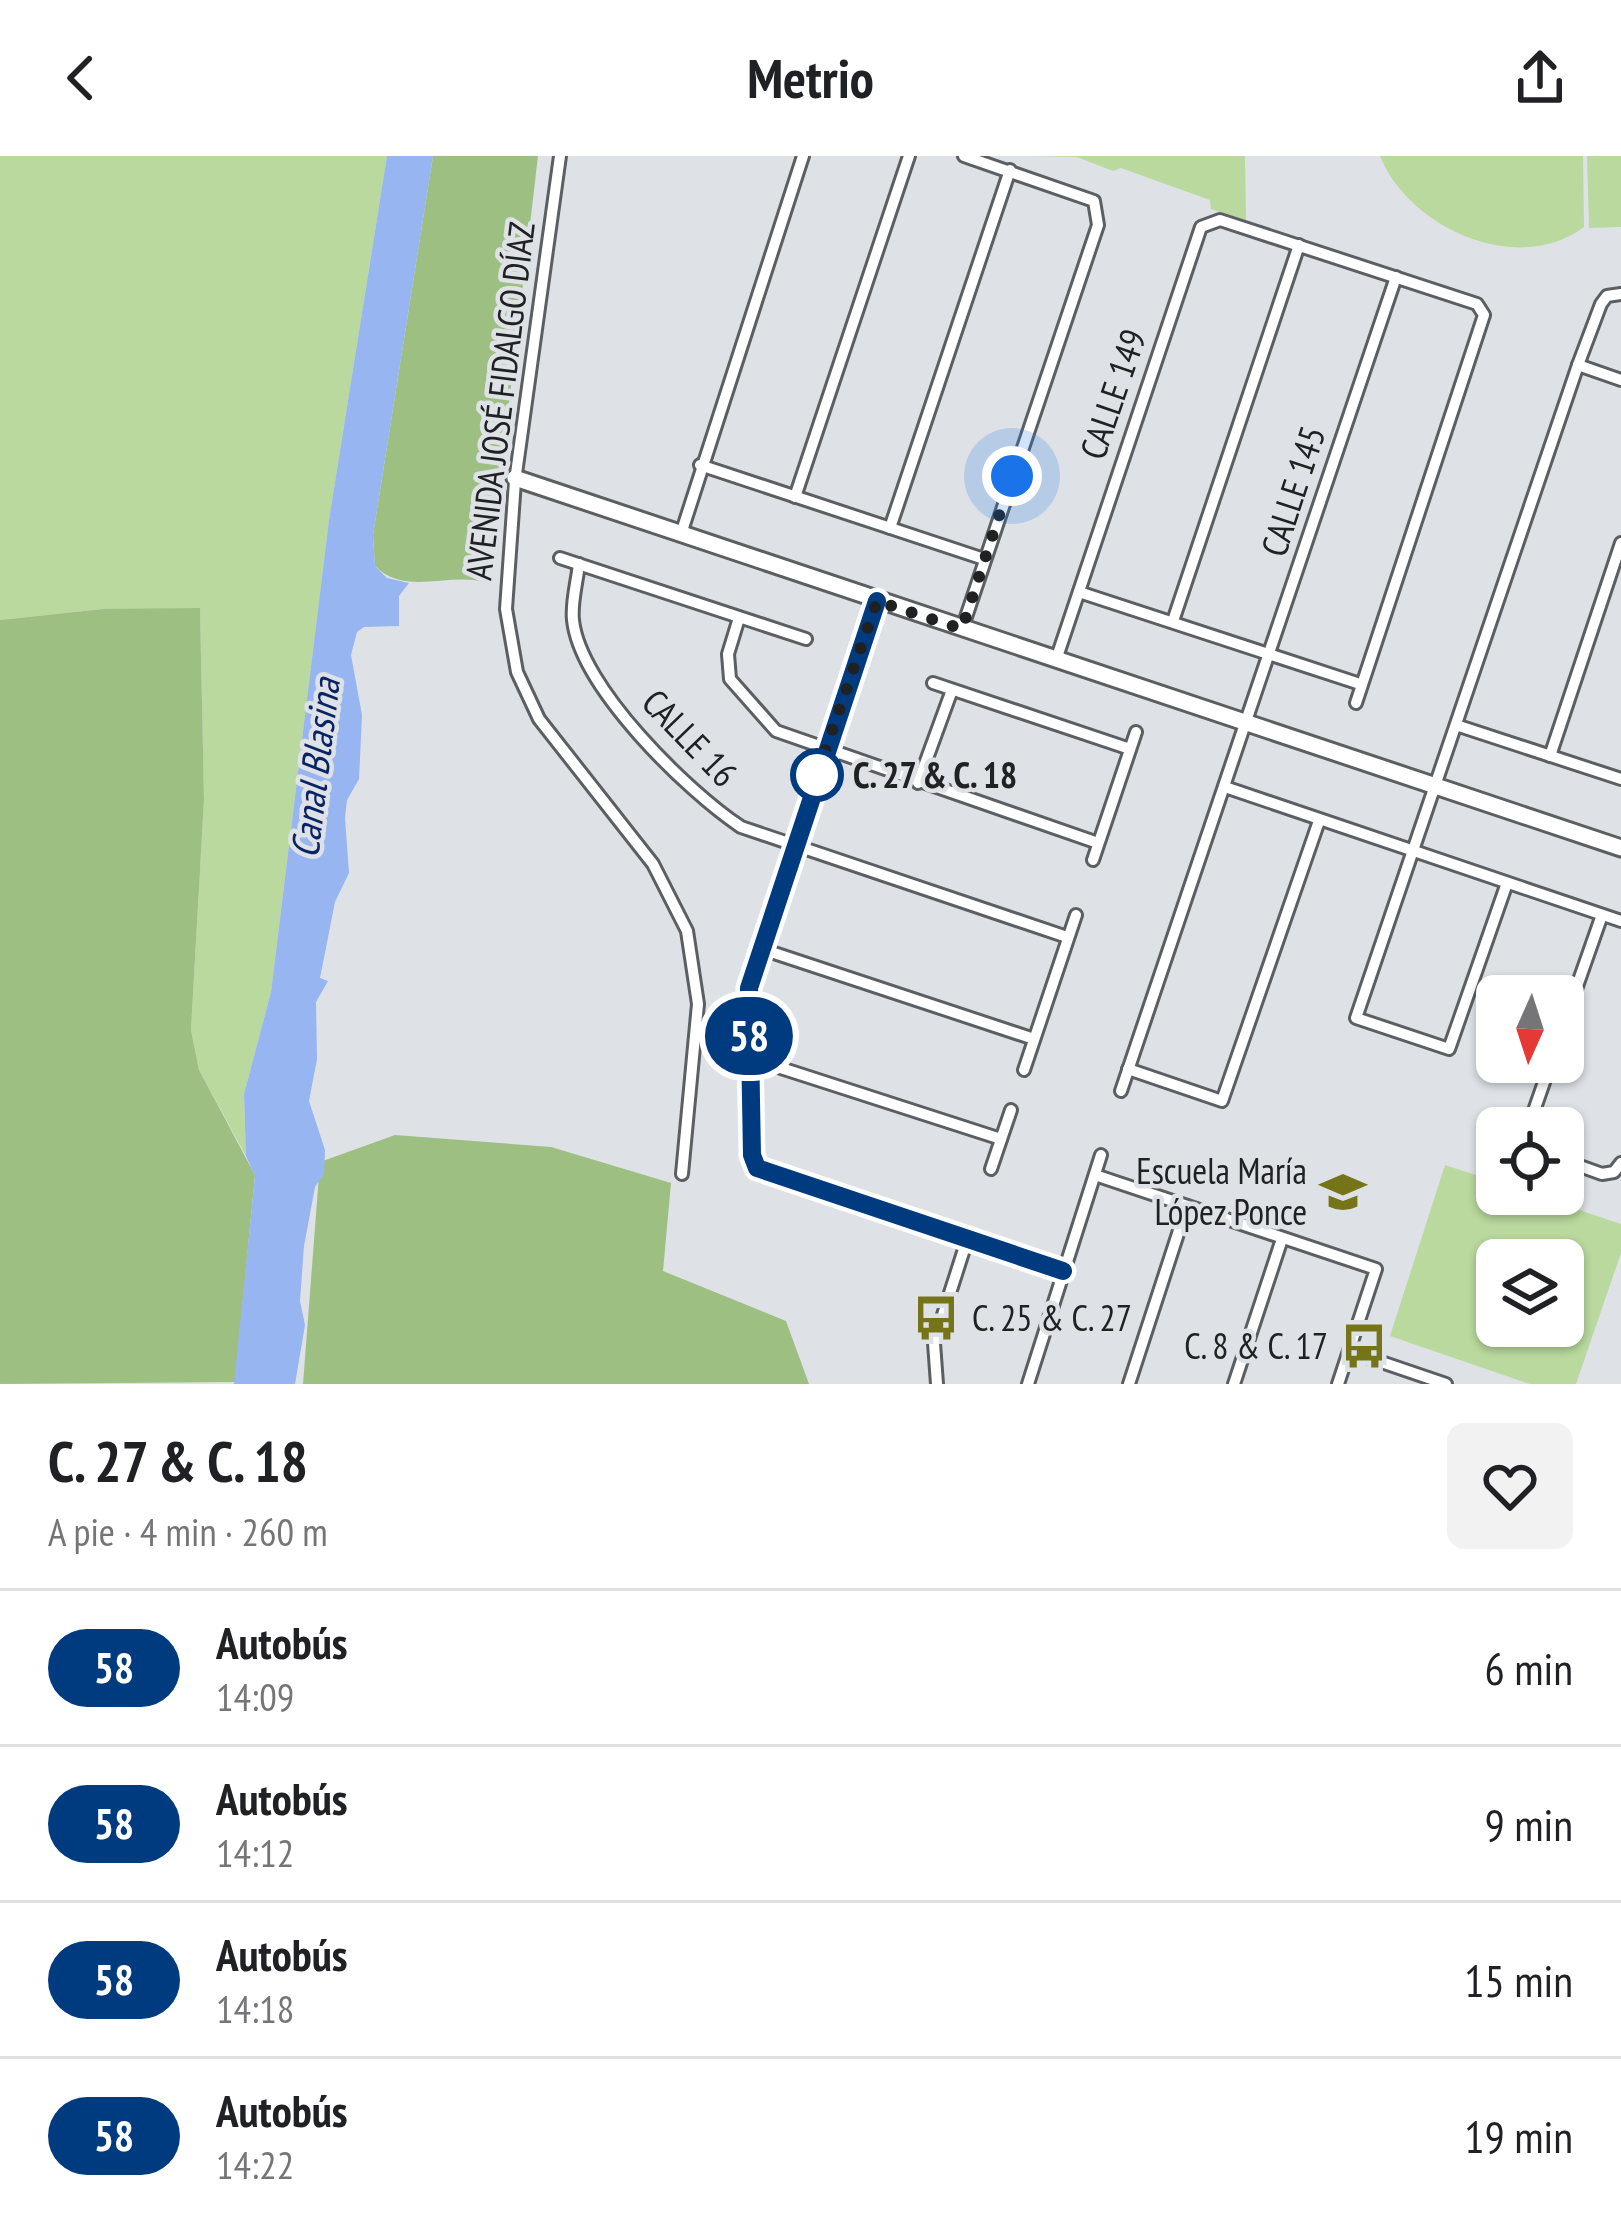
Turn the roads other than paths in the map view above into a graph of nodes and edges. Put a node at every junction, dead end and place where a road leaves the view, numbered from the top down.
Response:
1 (560, 156) edge
2 (803, 156) edge
3 (909, 156) edge
4 (964, 156) edge
5 (1010, 170) junction
6 (1298, 245) junction
7 (1396, 277) junction
8 (1621, 294) edge
9 (1578, 365) junction
10 (1621, 380) edge
11 (700, 464) junction
12 (515, 478) junction
13 (795, 496) junction
14 (890, 528) junction
15 (680, 534) junction
16 (1621, 543) edge
17 (560, 558) dead end
18 (984, 559) junction
19 (579, 564) junction
20 (1079, 592) junction
21 (877, 601) junction
22 (739, 618) junction
23 (1173, 621) junction
24 (962, 629) junction
25 (806, 639) dead end
26 (1270, 654) junction
27 (1056, 660) junction
28 (932, 683) dead end
29 (1360, 684) junction
30 (952, 690) junction
31 (1356, 703) dead end
32 (1248, 724) junction
33 (1456, 724) junction
34 (1136, 732) dead end
35 (1130, 749) junction
36 (825, 752) junction
37 (1550, 757) junction
38 (1621, 779) edge
39 (919, 783) junction
40 (1435, 786) junction
41 (1225, 788) junction
42 (1319, 821) junction
43 (1099, 843) junction
44 (793, 846) junction
45 (1621, 848) edge
46 (1413, 852) junction
47 (1093, 860) dead end
48 (1508, 884) junction
49 (1076, 915) dead end
50 (1602, 915) junction
51 (1621, 921) edge
52 (1067, 937) junction
53 (759, 947) junction
54 (1581, 975) edge
55 (1034, 1039) junction
56 (749, 1058) junction
57 (1024, 1070) dead end
58 (1128, 1070) junction
59 (1121, 1091) dead end
60 (1011, 1110) dead end
61 (1001, 1139) junction
62 (1101, 1155) dead end
63 (1621, 1163) edge
64 (1584, 1168) edge
65 (992, 1169) dead end
66 (682, 1174) dead end
67 (1095, 1174) junction
68 (1187, 1206) junction
69 (1282, 1239) junction
70 (967, 1240) junction
71 (1063, 1271) junction
72 (1349, 1352) junction
73 (937, 1384) edge
74 (1028, 1384) edge
75 (1130, 1384) edge
76 (1234, 1384) edge
77 (1339, 1384) edge
78 (1443, 1384) edge

1 - 12 street, AVENIDA JOSÉ FIDALGO DÍAZ
2 - 11 street
3 - 13 street
4 - 5 street
5 - 14 street
5 - 18 street
6 - 7 street
6 - 20 street, CALLE 149
6 - 23 street
7 - 26 street, CALLE 145
7 - 29 street
8 - 9 street
9 - 10 street
9 - 33 street
11 - 13 street
11 - 15 street
12 - 15 street
12 - 66 street, AVENIDA JOSÉ FIDALGO DÍAZ
13 - 14 street
14 - 18 street
15 - 21 street
16 - 37 street
17 - 19 street
18 - 24 street
19 - 22 street
19 - 44 street, CALLE 16
20 - 23 street
20 - 27 street, CALLE 149
21 - 24 street
21 - 36 street
22 - 25 street
22 - 36 street
23 - 26 street
24 - 27 street
26 - 29 street
26 - 32 street, CALLE 145
27 - 32 street
28 - 30 street
29 - 31 street
30 - 35 street
30 - 39 street
32 - 40 street
32 - 41 street, CALLE 145
33 - 37 street
33 - 40 street
34 - 35 street
35 - 43 street
36 - 39 street
36 - 44 street
37 - 38 street
39 - 43 street
40 - 45 street
40 - 46 street
41 - 42 street
41 - 58 street, CALLE 145
42 - 46 street
42 - 58 street
43 - 47 street
44 - 52 street, CALLE 16
44 - 53 street
46 - 48 street
46 - 48 street
48 - 50 street
49 - 52 street
50 - 51 street
50 - 54 street
52 - 55 street
53 - 55 street
53 - 56 street
55 - 57 street
56 - 61 street
56 - 70 street
58 - 59 street, CALLE 145
60 - 61 street
61 - 65 street
62 - 67 street
63 - 64 street
67 - 68 street
67 - 71 street
68 - 69 street
68 - 75 street
69 - 72 street
69 - 76 street
70 - 71 street
70 - 73 street
71 - 74 street
72 - 77 street
72 - 78 street

